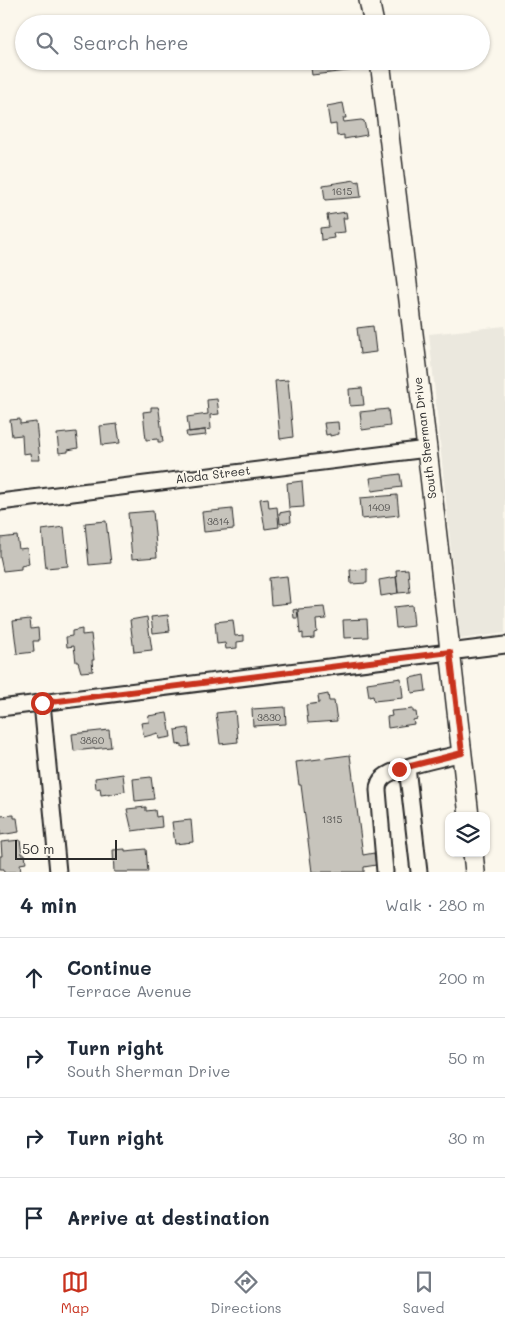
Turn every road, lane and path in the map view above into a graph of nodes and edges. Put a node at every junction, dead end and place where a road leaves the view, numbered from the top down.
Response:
1 (369, 0) edge
2 (372, 15) edge
3 (381, 70) edge
4 (427, 449) junction
5 (0, 502) edge
6 (505, 645) edge
7 (450, 652) junction
8 (42, 703) junction
9 (0, 708) edge
10 (462, 753) junction
11 (407, 768) junction
12 (469, 812) edge
13 (473, 857) edge
14 (58, 872) edge
15 (384, 872) edge
16 (418, 872) edge
17 (475, 872) edge

1 - 2 main road
3 - 4 main road, South Sherman Drive
4 - 5 street, Aloda Street
4 - 7 main road, South Sherman Drive
6 - 7 street
7 - 8 street
7 - 10 main road, South Sherman Drive
8 - 9 street
8 - 14 street
10 - 11 street
10 - 12 main road, South Sherman Drive
11 - 15 street
11 - 16 street
13 - 17 main road

